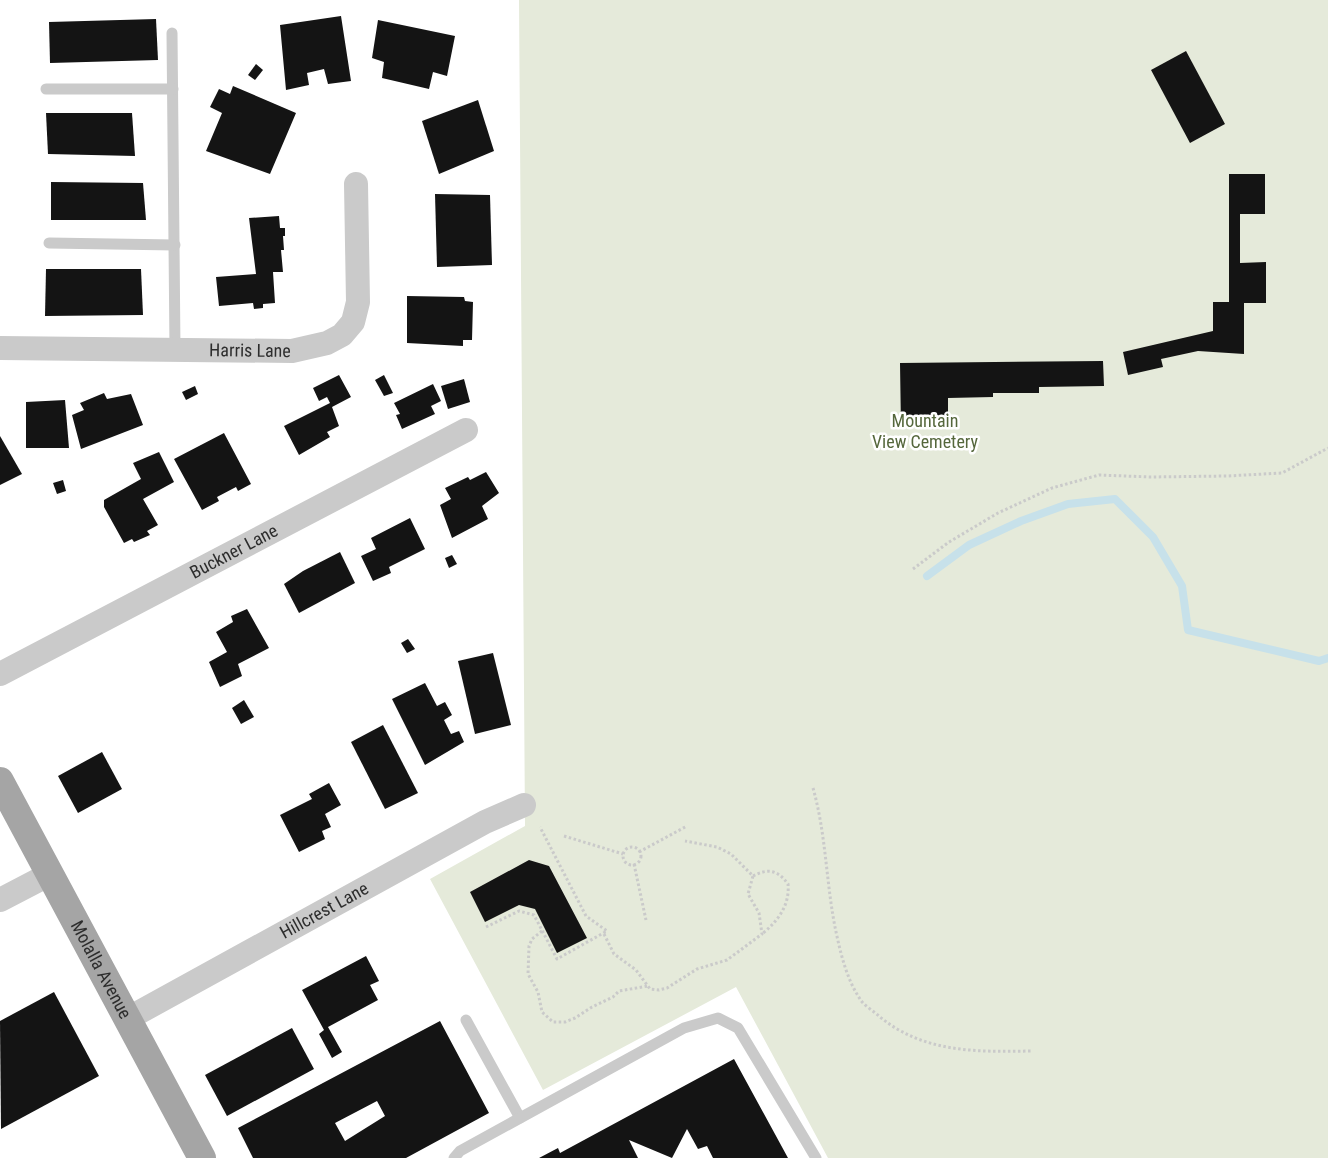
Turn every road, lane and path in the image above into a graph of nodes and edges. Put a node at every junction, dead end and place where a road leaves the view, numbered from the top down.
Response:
1 (172, 33) dead end
2 (173, 88) junction
3 (46, 89) dead end
4 (356, 184) dead end
5 (49, 243) dead end
6 (175, 245) junction
7 (0, 348) edge
8 (175, 349) junction
9 (466, 430) dead end
10 (1328, 448) edge
11 (913, 569) dead end
12 (0, 674) edge
13 (0, 781) edge
14 (813, 788) dead end
15 (524, 805) dead end
16 (540, 826) dead end
17 (687, 826) dead end
18 (564, 836) dead end
19 (685, 841) dead end
20 (639, 852) junction
21 (623, 854) junction
22 (634, 864) junction
23 (50, 874) junction
24 (753, 876) junction
25 (0, 900) edge
26 (646, 920) dead end
27 (486, 927) dead end
28 (542, 931) junction
29 (604, 934) junction
30 (762, 934) junction
31 (648, 986) junction
32 (127, 1019) junction
33 (466, 1020) dead end
34 (1032, 1051) dead end
35 (520, 1118) junction
36 (202, 1158) edge
37 (454, 1158) edge
38 (816, 1158) edge

1 - 2 lane
2 - 3 lane
2 - 6 lane
4 - 8 street, Harris Lane
5 - 6 lane
6 - 8 lane
7 - 8 street, Harris Lane
9 - 12 street, Buckner Lane
10 - 11 path
13 - 23 main road, Molalla Avenue
14 - 34 path
15 - 32 street, Hillcrest Lane
16 - 29 path
17 - 20 path
18 - 21 path
19 - 24 path
20 - 21 path
20 - 22 path
21 - 22 path
22 - 26 path
23 - 25 street
23 - 32 main road, Molalla Avenue
24 - 30 path
24 - 30 path
27 - 28 path
28 - 29 path
28 - 31 path
29 - 31 path
30 - 31 path
32 - 36 main road, Molalla Avenue
33 - 35 lane
35 - 37 lane
35 - 38 lane

